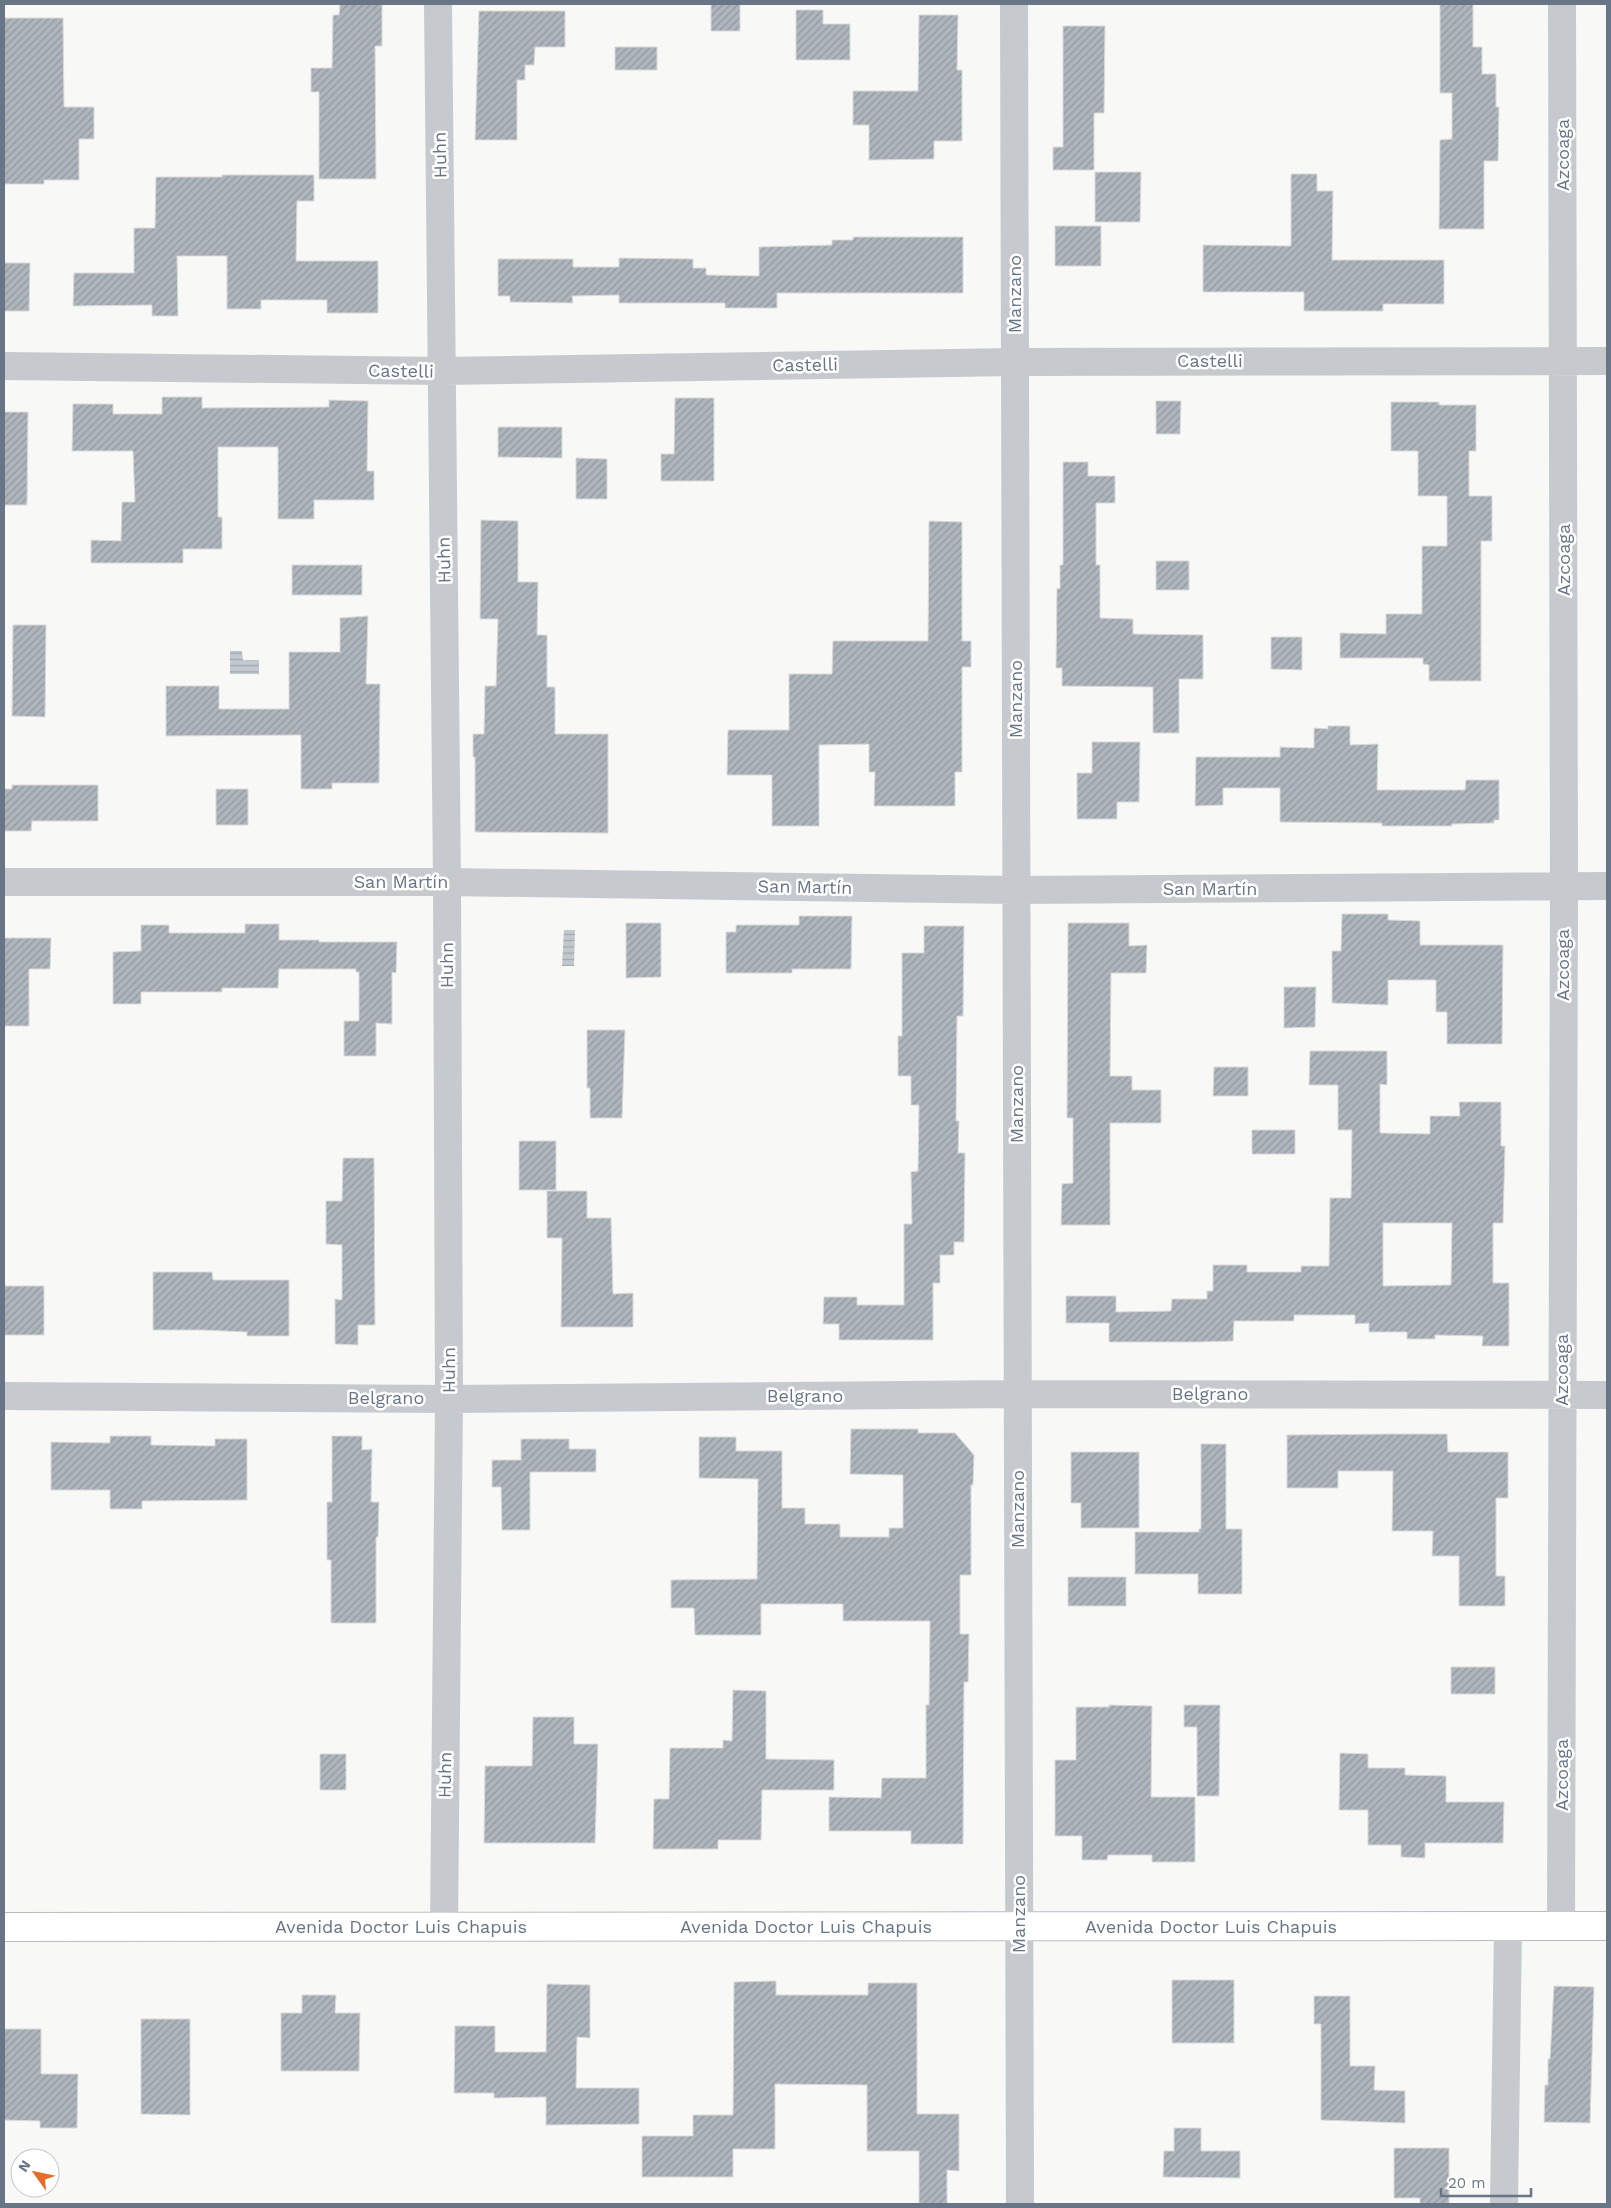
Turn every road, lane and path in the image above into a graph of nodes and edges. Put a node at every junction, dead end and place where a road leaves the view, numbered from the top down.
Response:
1 (438, 4) edge
2 (1014, 4) edge
3 (1562, 4) edge
4 (1564, 361) junction
5 (1607, 361) edge
6 (1015, 362) junction
7 (4, 366) edge
8 (442, 371) junction
9 (4, 882) edge
10 (447, 882) junction
11 (1564, 886) junction
12 (1607, 886) edge
13 (1016, 890) junction
14 (1018, 1394) junction
15 (1562, 1394) junction
16 (1607, 1395) edge
17 (4, 1396) edge
18 (449, 1399) junction
19 (1508, 1926) junction
20 (1562, 1926) junction
21 (1607, 1926) edge
22 (4, 1927) edge
23 (444, 1927) junction
24 (1019, 1927) junction
25 (1020, 2204) edge
26 (1504, 2204) edge

1 - 8 street, Huhn
2 - 6 street, Manzano
3 - 4 street, Azcoaga
4 - 5 street, Castelli
4 - 6 street, Castelli
4 - 11 street, Azcoaga
6 - 8 street, Castelli
6 - 13 street, Manzano
7 - 8 street, Castelli
8 - 10 street, Huhn
9 - 10 street, San Martín
10 - 13 street, San Martín
10 - 18 street, Huhn
11 - 12 street, San Martín
11 - 13 street, San Martín
11 - 15 street, Azcoaga
13 - 14 street, Manzano
14 - 15 street, Belgrano
14 - 18 street, Belgrano
14 - 24 street, Manzano
15 - 16 street, Belgrano
15 - 20 street, Azcoaga
17 - 18 street, Belgrano
18 - 23 street, Huhn
19 - 20 main road, Avenida Doctor Luis Chapuis
19 - 24 main road, Avenida Doctor Luis Chapuis
19 - 26 street
20 - 21 main road, Avenida Doctor Luis Chapuis
22 - 23 main road, Avenida Doctor Luis Chapuis
23 - 24 main road, Avenida Doctor Luis Chapuis
24 - 25 street, Manzano

